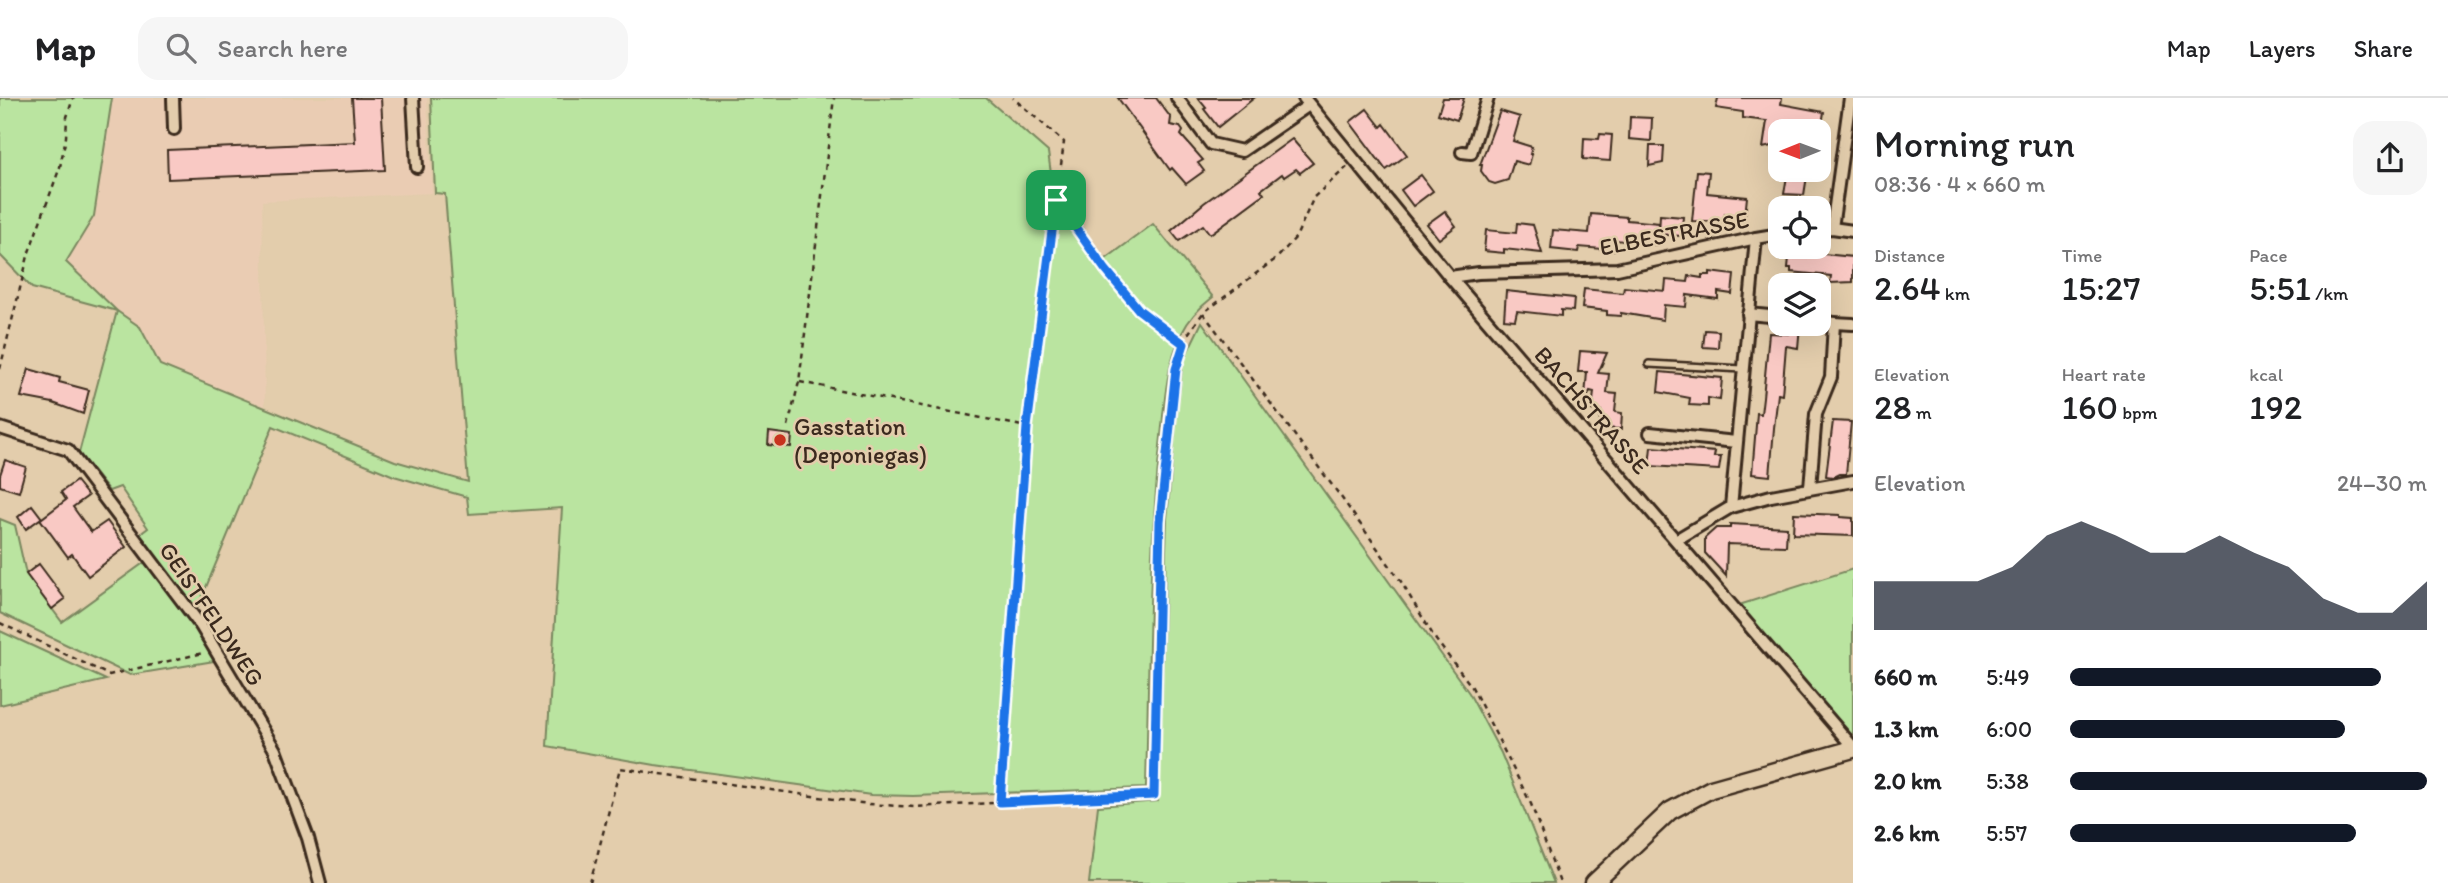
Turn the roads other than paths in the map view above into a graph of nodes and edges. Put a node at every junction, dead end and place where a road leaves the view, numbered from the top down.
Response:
1 (173, 98) edge
2 (413, 98) edge
3 (1177, 98) edge
4 (1488, 98) edge
5 (1837, 98) edge
6 (1306, 101) edge
7 (1850, 101) edge
8 (174, 129) dead end
9 (1462, 152) dead end
10 (417, 167) dead end
11 (1832, 228) joint
12 (1853, 231) edge
13 (1768, 236) edge
14 (1756, 238) junction
15 (1450, 277) junction
16 (1748, 314) junction
17 (1768, 316) edge
18 (1831, 323) edge
19 (1835, 323) junction
20 (1853, 324) edge
21 (1649, 364) dead end
22 (1742, 369) junction
23 (0, 428) edge
24 (1650, 433) dead end
25 (1736, 442) junction
26 (1853, 481) edge
27 (1810, 488) junction
28 (1731, 507) junction
29 (1676, 540) junction
30 (1853, 748) edge
31 (320, 883) edge
32 (1594, 883) edge

1 - 8 street
2 - 10 street
3 - 6 street
4 - 9 street
5 - 7 street
6 - 15 street, BACHSTRASSE
7 - 11 street
11 - 12 street
13 - 14 street, ELBESTRASSE
14 - 15 street, ELBESTRASSE
14 - 16 street
15 - 29 street, BACHSTRASSE
16 - 17 street
16 - 22 street
18 - 19 street
19 - 20 street
19 - 27 street
21 - 22 lane
22 - 25 street
23 - 31 street, GEISTFELDWEG
24 - 25 street
25 - 28 street
26 - 27 street
27 - 28 street
28 - 29 street
29 - 30 street, BACHSTRASSE
30 - 32 main road

